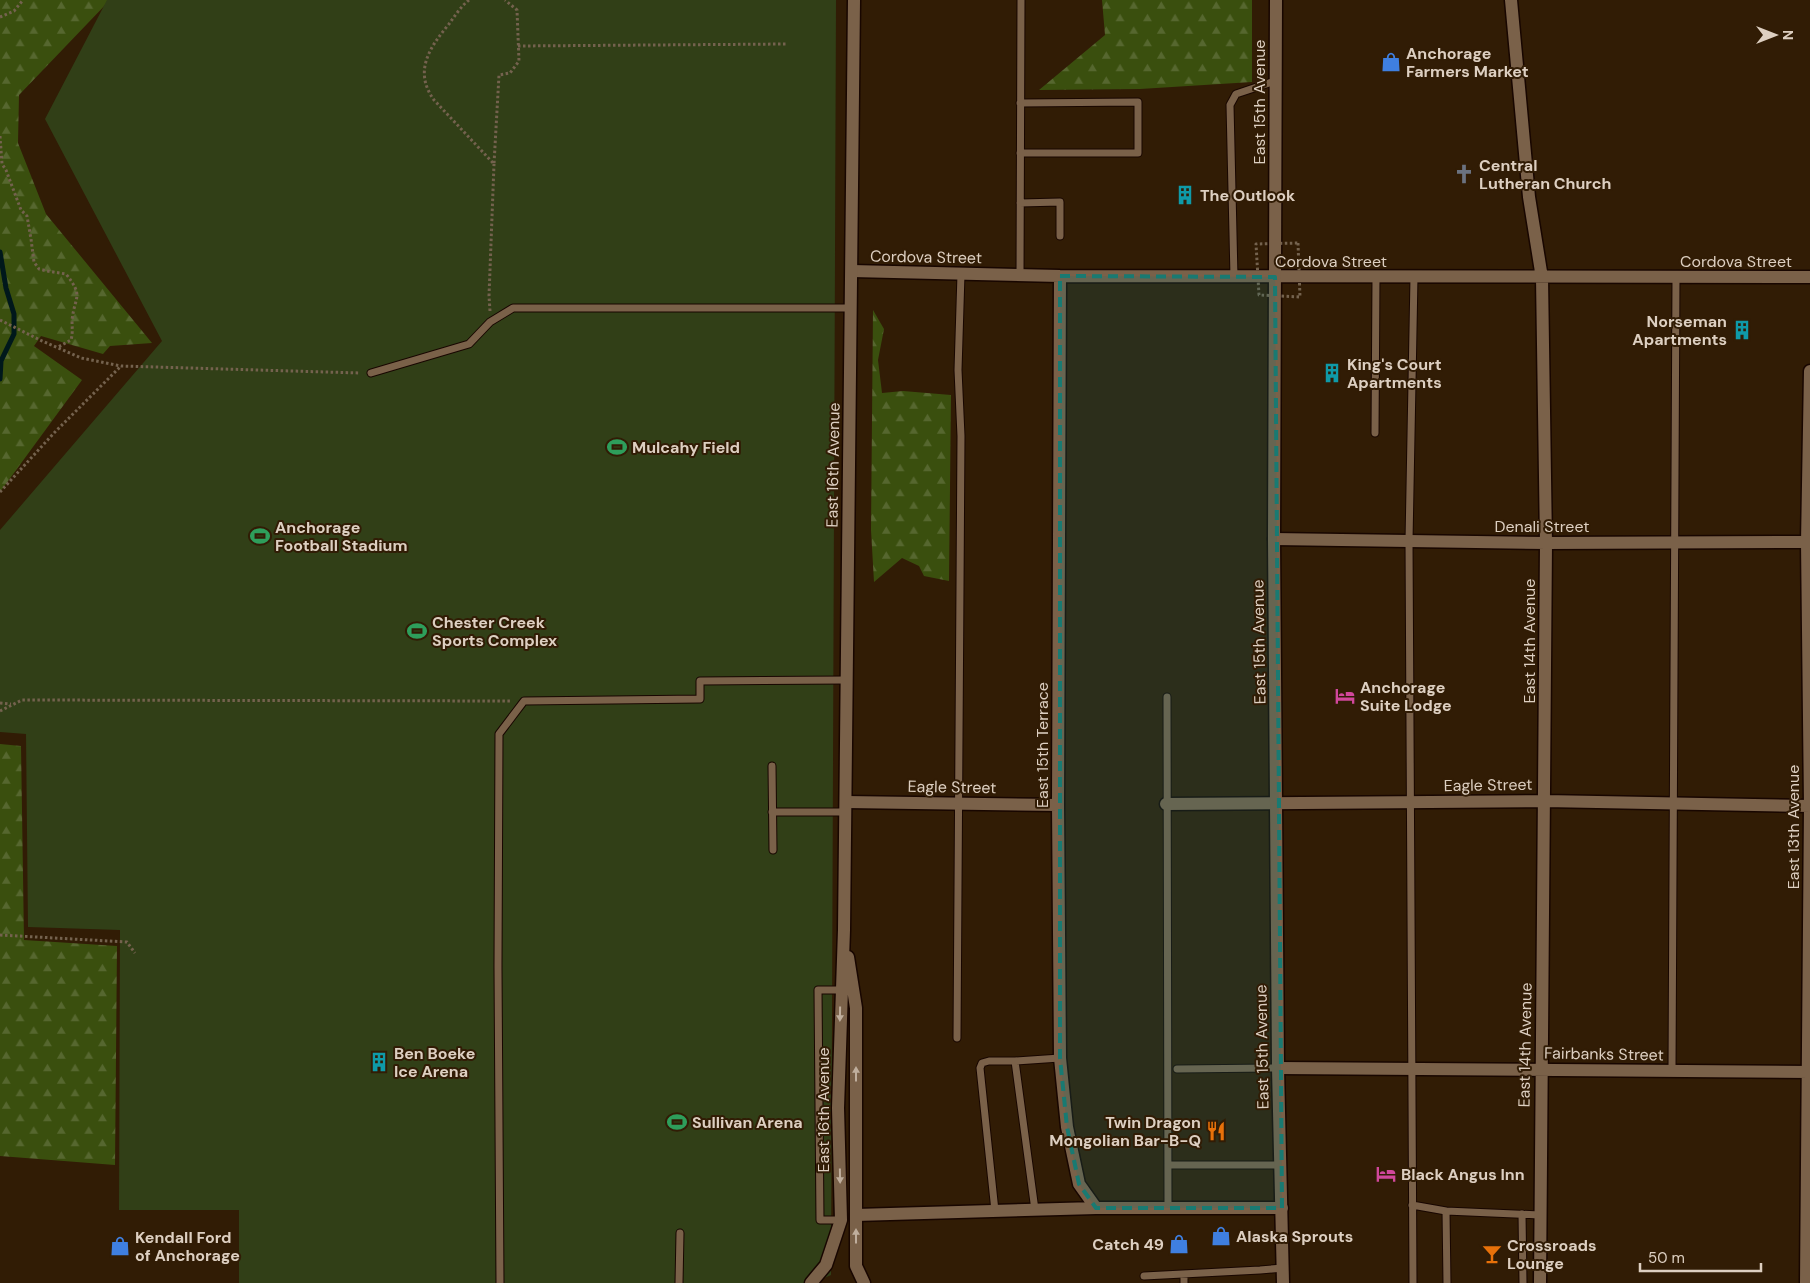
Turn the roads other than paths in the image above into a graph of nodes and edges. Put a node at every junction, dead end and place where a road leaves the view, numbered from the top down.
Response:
1 (854, 0) edge
2 (1020, 0) edge
3 (1276, 0) edge
4 (1511, 0) edge
5 (1276, 81) junction
6 (1020, 103) junction
7 (1020, 153) junction
8 (1020, 203) junction
9 (1060, 236) dead end
10 (852, 271) junction
11 (961, 274) junction
12 (1020, 276) junction
13 (1060, 276) junction
14 (1234, 277) junction
15 (1275, 277) junction
16 (1376, 277) junction
17 (1414, 277) junction
18 (1676, 277) junction
19 (1810, 277) edge
20 (1542, 278) junction
21 (850, 308) junction
22 (1810, 370) edge
23 (371, 373) road end
24 (1375, 433) dead end
25 (1274, 539) junction
26 (1409, 541) junction
27 (1674, 542) junction
28 (1809, 542) edge
29 (1546, 543) junction
30 (847, 680) junction
31 (1167, 697) dead end
32 (772, 766) dead end
33 (1545, 801) junction
34 (1411, 802) junction
35 (959, 803) junction
36 (1277, 803) junction
37 (1166, 804) junction
38 (1673, 804) junction
39 (1058, 805) junction
40 (1810, 806) edge
41 (846, 807) junction
42 (772, 812) junction
43 (773, 850) dead end
44 (844, 930) junction
45 (841, 990) junction
46 (957, 1038) dead end
47 (1060, 1058) junction
48 (1015, 1061) junction
49 (1278, 1068) junction
50 (1411, 1068) junction
51 (1177, 1069) dead end
52 (1540, 1069) junction
53 (1672, 1070) junction
54 (1809, 1072) edge
55 (1168, 1165) junction
56 (1280, 1165) junction
57 (1412, 1205) junction
58 (1096, 1208) junction
59 (1168, 1208) junction
60 (1282, 1208) junction
61 (1035, 1210) junction
62 (995, 1211) junction
63 (1446, 1211) junction
64 (1522, 1214) junction
65 (856, 1215) junction
66 (1540, 1215) junction
67 (840, 1220) junction
68 (680, 1233) dead end
69 (1283, 1268) junction
70 (1184, 1274) junction
71 (1144, 1276) dead end
72 (500, 1283) edge
73 (679, 1283) edge
74 (811, 1283) edge
75 (864, 1283) edge
76 (1184, 1283) edge
77 (1283, 1283) edge
78 (1413, 1283) edge
79 (1446, 1283) edge
80 (1523, 1283) edge
81 (1540, 1283) edge
82 (1806, 1283) edge

1 - 10 street, East 16th Avenue
2 - 6 lane
3 - 5 street, East 15th Avenue
4 - 20 street, East 14th Avenue
5 - 14 lane
5 - 15 street, East 15th Avenue
6 - 7 lane
6 - 7 lane
7 - 8 lane
8 - 9 lane
8 - 12 lane
10 - 11 street, Cordova Street
10 - 21 street, East 16th Avenue
11 - 12 street, Cordova Street
11 - 35 lane
12 - 13 street, Cordova Street
13 - 14 street, Cordova Street
13 - 39 street, East 15th Terrace
14 - 15 street, Cordova Street
15 - 16 street, Cordova Street
15 - 25 street, East 15th Avenue
16 - 17 street, Cordova Street
16 - 24 lane
17 - 20 street, Cordova Street
17 - 26 lane
18 - 19 street, Cordova Street
18 - 20 street, Cordova Street
18 - 27 lane
20 - 29 street, East 14th Avenue
21 - 23 lane
21 - 30 street, East 16th Avenue
22 - 28 street, East 13th Avenue
25 - 26 street, Denali Street
25 - 36 street, East 15th Avenue
26 - 29 street, Denali Street
26 - 34 lane
27 - 28 street, Denali Street
27 - 29 street, Denali Street
27 - 38 lane
28 - 40 street, East 13th Avenue
29 - 33 street, East 14th Avenue
30 - 41 street, East 16th Avenue
30 - 72 lane
31 - 37 lane
32 - 42 lane
33 - 34 street, Eagle Street
33 - 38 street, Eagle Street
33 - 52 street, East 14th Avenue
34 - 36 street, Eagle Street
34 - 50 lane
35 - 39 street, Eagle Street
35 - 41 street, Eagle Street
35 - 46 lane
36 - 37 street, Eagle Street
36 - 49 street, East 15th Avenue
37 - 55 lane
38 - 40 street, Eagle Street
38 - 53 lane
39 - 47 street, East 15th Terrace
40 - 54 street, East 13th Avenue
41 - 42 lane
41 - 44 street, East 16th Avenue
42 - 43 lane
44 - 45 street, East 16th Avenue
65 -> 44 street, East 16th Avenue
45 -> 67 street, East 16th Avenue
45 - 67 lane
47 - 48 lane
47 - 58 street, East 15th Terrace
48 - 61 lane
48 - 62 lane
49 - 50 street, Fairbanks Street
49 - 51 lane
49 - 56 street, East 15th Avenue
50 - 52 street, Fairbanks Street
50 - 57 lane
52 - 53 street, Fairbanks Street
52 - 66 street, East 14th Avenue
53 - 54 street, Fairbanks Street
54 - 82 street, East 13th Avenue
55 - 56 lane
55 - 59 lane
56 - 60 street, East 15th Avenue
57 - 63 lane
57 - 78 lane
58 - 59 street
58 - 61 street
59 - 60 street
60 - 69 street, East 15th Avenue
61 - 62 street
62 - 65 street
63 - 64 lane
63 - 79 lane
64 - 66 lane
64 - 80 lane
75 -> 65 street, East 16th Avenue
66 - 81 street, East 14th Avenue
67 - 74 street, East 16th Avenue
68 - 73 lane
69 - 70 lane
69 - 77 street, East 15th Avenue
70 - 71 lane
70 - 76 lane

